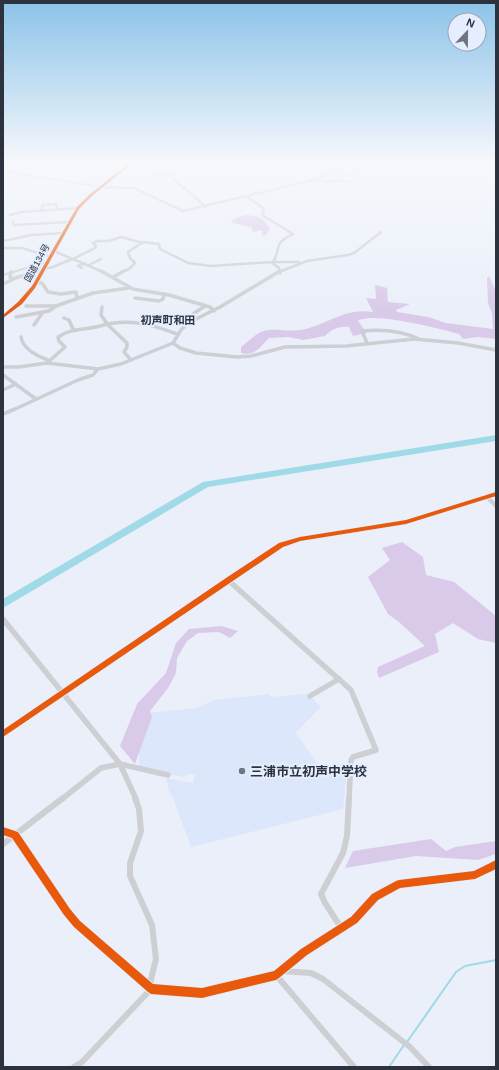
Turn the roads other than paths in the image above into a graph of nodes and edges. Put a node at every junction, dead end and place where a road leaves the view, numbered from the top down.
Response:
1 (27, 213) edge
2 (75, 213) edge
3 (263, 213) edge
4 (10, 215) dead end
5 (13, 221) dead end
6 (69, 222) junction
7 (381, 232) dead end
8 (64, 233) junction
9 (3, 241) edge
10 (143, 243) junction
11 (3, 248) edge
12 (54, 251) junction
13 (75, 258) junction
14 (49, 259) junction
15 (101, 259) dead end
16 (274, 262) junction
17 (300, 262) junction
18 (87, 264) junction
19 (82, 268) dead end
20 (44, 269) junction
21 (11, 272) junction
22 (280, 273) junction
23 (3, 275) edge
24 (113, 277) junction
25 (12, 280) junction
26 (37, 282) junction
27 (3, 284) edge
28 (130, 288) junction
29 (164, 294) junction
30 (77, 298) junction
31 (134, 298) dead end
32 (26, 306) dead end
33 (56, 306) junction
34 (205, 306) junction
35 (102, 307) dead end
36 (222, 307) junction
37 (210, 308) junction
38 (214, 311) junction
39 (43, 312) junction
40 (193, 314) dead end
41 (3, 317) edge
42 (16, 317) dead end
43 (64, 318) dead end
44 (34, 325) dead end
45 (108, 325) junction
46 (73, 329) junction
47 (177, 334) junction
48 (21, 337) dead end
49 (420, 340) junction
50 (173, 343) junction
51 (368, 343) junction
52 (496, 350) edge
53 (131, 360) junction
54 (48, 361) junction
55 (3, 367) edge
56 (98, 370) junction
57 (3, 375) edge
58 (16, 384) junction
59 (3, 390) edge
60 (36, 399) junction
61 (3, 414) edge
62 (496, 494) edge
63 (487, 497) junction
64 (496, 506) edge
65 (228, 580) junction
66 (3, 619) edge
67 (339, 679) junction
68 (64, 693) junction
69 (310, 696) dead end
70 (3, 734) edge
71 (120, 764) junction
72 (168, 775) dead end
73 (3, 831) edge
74 (15, 835) junction
75 (3, 844) edge
76 (496, 864) edge
77 (342, 929) junction
78 (279, 973) junction
79 (151, 989) junction
80 (74, 1067) edge
81 (354, 1067) edge
82 (429, 1067) edge

1 - 4 street
2 - 6 highway, 国道134号
3 - 16 street
5 - 6 street
6 - 8 highway, 国道134号
7 - 17 street
8 - 9 street
8 - 12 highway, 国道134号
10 - 13 street
10 - 16 street
10 - 24 street
11 - 14 street
12 - 13 street
12 - 14 highway, 国道134号
13 - 18 street
13 - 20 street
14 - 20 highway, 国道134号
14 - 21 street
15 - 18 street
16 - 17 street
16 - 22 street
17 - 22 street
18 - 19 street
18 - 24 street
20 - 25 street
20 - 26 highway, 国道134号
21 - 23 street
21 - 25 street
22 - 36 street
24 - 28 street
25 - 27 street
26 - 30 street
26 - 41 highway, 国道134号
28 - 29 street
28 - 30 street
29 - 31 street
29 - 34 street
30 - 33 street
32 - 33 street
33 - 39 street
34 - 37 street
34 - 40 street
35 - 45 street
36 - 37 street
36 - 38 street
37 - 38 street
38 - 47 street
39 - 42 street
39 - 44 street
43 - 46 street
45 - 46 street
45 - 47 street
45 - 53 street
46 - 54 street
47 - 50 street
48 - 54 street
49 - 51 street
49 - 51 street
49 - 52 street
50 - 51 street
50 - 53 street
53 - 56 street
54 - 55 street
54 - 56 street
56 - 60 street
57 - 58 street
58 - 59 street
58 - 60 street
60 - 61 street
62 - 63 street
63 - 64 street
63 - 65 street
65 - 67 street
65 - 68 street
66 - 68 street
67 - 69 street
67 - 77 street
68 - 70 street
68 - 71 street
71 - 72 street
71 - 74 street
71 - 79 street
73 - 74 street
74 - 75 street
74 - 79 street
76 - 77 street
77 - 78 street
78 - 79 street
78 - 81 street
78 - 82 street
79 - 80 street

